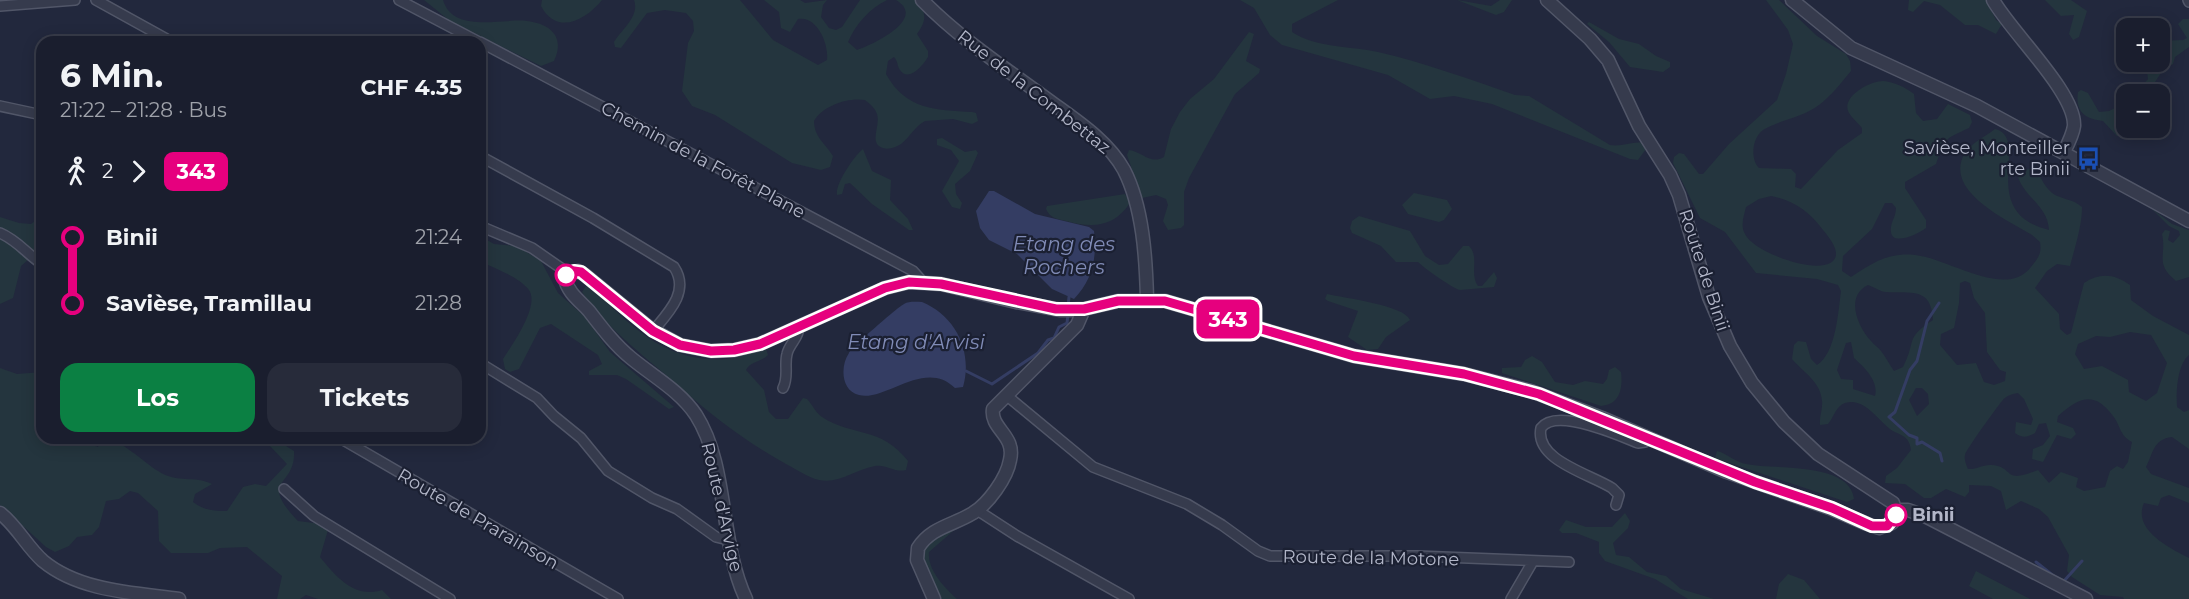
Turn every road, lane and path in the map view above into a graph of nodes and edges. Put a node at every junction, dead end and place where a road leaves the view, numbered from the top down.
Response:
1 (75, 0) edge
2 (96, 0) edge
3 (399, 0) edge
4 (922, 0) edge
5 (1547, 0) edge
6 (1792, 0) edge
7 (1993, 0) edge
8 (0, 6) edge
9 (161, 36) edge
10 (468, 36) edge
11 (486, 45) edge
12 (0, 106) edge
13 (36, 114) edge
14 (2064, 152) junction
15 (486, 159) edge
16 (2189, 221) edge
17 (486, 229) edge
18 (0, 233) edge
19 (36, 258) edge
20 (568, 273) junction
21 (922, 281) junction
22 (1147, 299) junction
23 (1084, 309) junction
24 (799, 327) junction
25 (653, 331) junction
26 (486, 367) edge
27 (783, 388) dead end
28 (1006, 395) junction
29 (1649, 438) junction
30 (350, 444) edge
31 (284, 489) dead end
32 (1616, 504) dead end
33 (977, 510) junction
34 (1896, 510) junction
35 (0, 513) edge
36 (728, 540) junction
37 (1569, 562) dead end
38 (1532, 563) junction
39 (179, 599) edge
40 (450, 599) edge
41 (618, 599) edge
42 (746, 599) edge
43 (934, 599) edge
44 (1129, 599) edge
45 (1511, 599) edge
46 (2086, 599) edge

1 - 8 street
2 - 9 street
3 - 10 street, Chemin de la Forêt Plane
4 - 22 street, Rue de la Combettaz
5 - 34 street, Route de Binii
6 - 14 street
7 - 14 street
11 - 21 street, Chemin de la Forêt Plane
12 - 13 street
14 - 16 street
15 - 25 street
17 - 20 street
18 - 19 street
20 - 25 street
20 - 36 street, Route d'Arvige
21 - 23 street
21 - 24 street
22 - 23 street
22 - 29 street
23 - 28 street
24 - 25 street
24 - 27 street
26 - 36 street
28 - 33 street
28 - 38 street, Route de la Motone
29 - 32 street
29 - 34 street
30 - 41 street, Route de Prarainson
31 - 40 street
33 - 43 street
33 - 44 street
34 - 46 street, Route de Binii
35 - 39 street
36 - 42 street, Route d'Arvige
37 - 38 street, Route de la Motone
38 - 45 street

